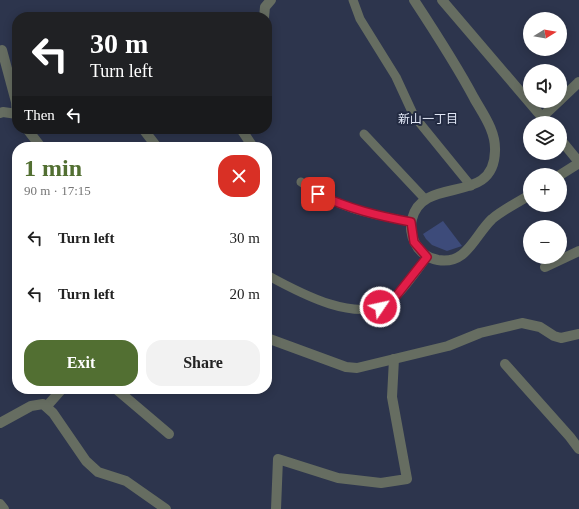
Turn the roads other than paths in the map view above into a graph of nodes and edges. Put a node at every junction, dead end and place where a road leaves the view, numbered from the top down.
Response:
1 (271, 0) edge
2 (353, 0) edge
3 (414, 0) edge
4 (442, 0) edge
5 (264, 12) edge
6 (2, 50) dead end
7 (579, 82) edge
8 (12, 87) edge
9 (567, 93) edge
10 (0, 113) edge
11 (12, 114) edge
12 (541, 116) edge
13 (31, 134) edge
14 (147, 134) edge
15 (364, 134) dead end
16 (37, 142) edge
17 (153, 142) edge
18 (567, 148) edge
19 (579, 163) edge
20 (567, 171) edge
21 (302, 182) dead end
22 (471, 186) junction
23 (425, 199) junction
24 (523, 199) edge
25 (411, 222) junction
26 (579, 250) edge
27 (427, 257) junction
28 (545, 267) dead end
29 (272, 277) edge
30 (579, 334) edge
31 (272, 340) edge
32 (394, 359) junction
33 (505, 364) dead end
34 (58, 394) edge
35 (122, 394) edge
36 (47, 406) junction
37 (0, 424) edge
38 (169, 434) dead end
39 (579, 449) edge
40 (0, 504) edge
41 (4, 509) edge
42 (166, 509) edge
43 (276, 509) edge

1 - 5 street
2 - 22 lane
3 - 22 street
4 - 12 street
6 - 8 street
7 - 9 street
10 - 11 street
13 - 16 street
14 - 17 street
15 - 23 lane
18 - 19 street
19 - 20 street
21 - 25 lane
22 - 23 street
23 - 25 street
24 - 27 street
25 - 27 street
26 - 28 street
27 - 29 lane
30 - 32 street
31 - 32 street
32 - 43 street
33 - 39 street
34 - 36 street
35 - 38 street
36 - 37 street
36 - 42 street
40 - 41 street

